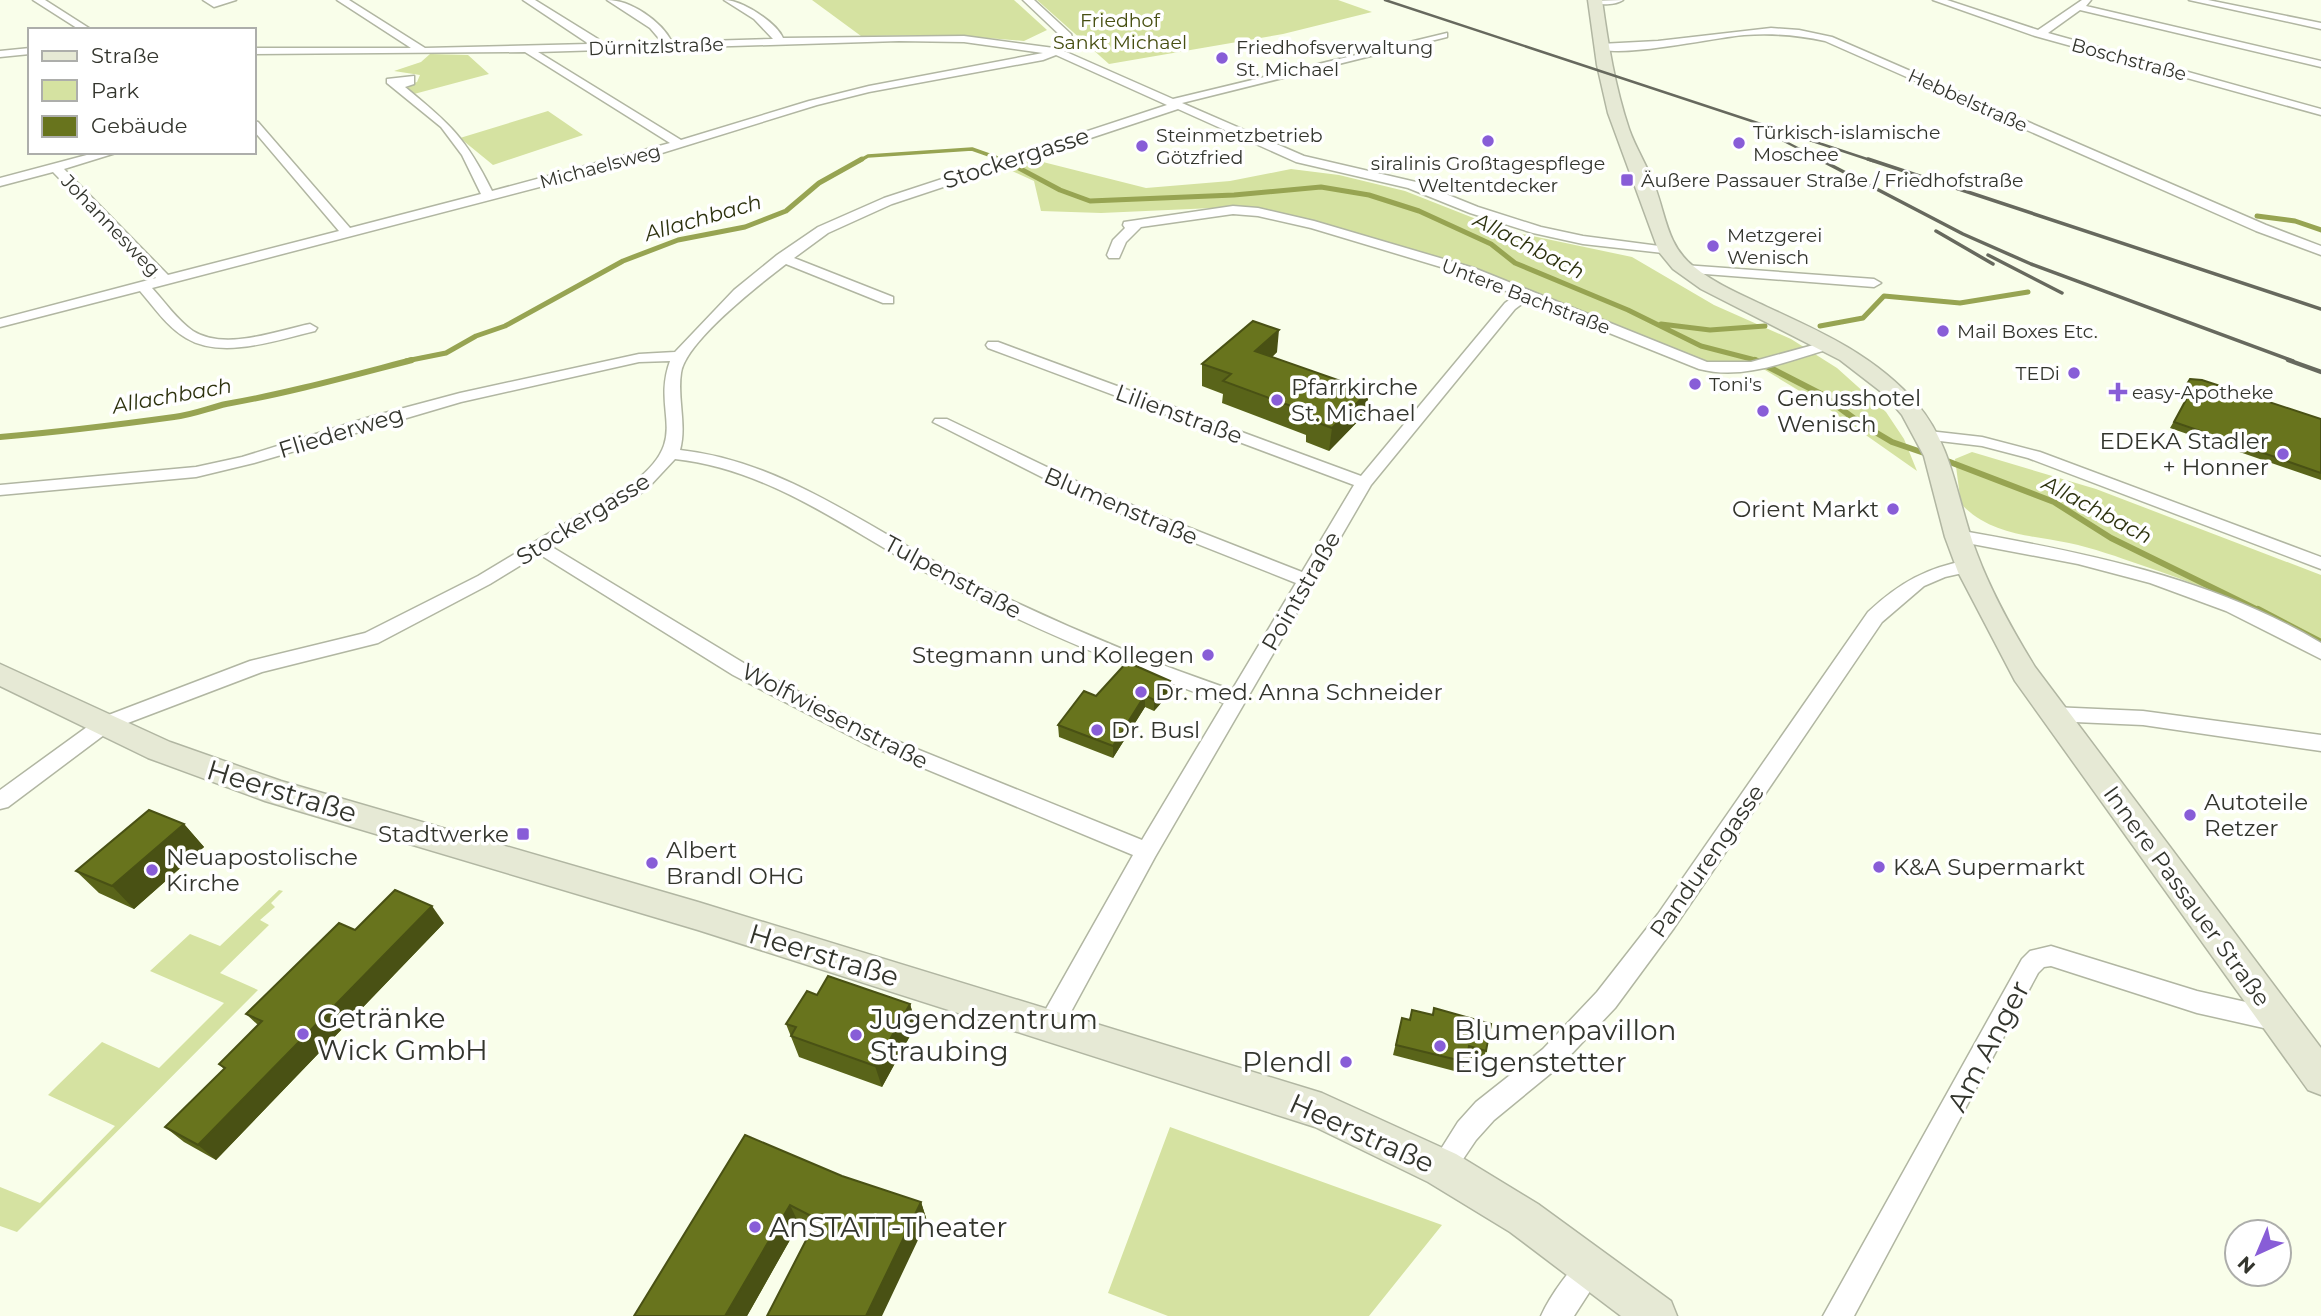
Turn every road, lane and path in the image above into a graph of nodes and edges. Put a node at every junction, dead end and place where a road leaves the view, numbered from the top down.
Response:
1 (37, 0) edge
2 (231, 0) edge
3 (342, 0) edge
4 (528, 0) edge
5 (612, 0) edge
6 (729, 0) edge
7 (1028, 0) edge
8 (1595, 0) edge
9 (1618, 0) edge
10 (1938, 0) edge
11 (2089, 0) edge
12 (2194, 0) edge
13 (211, 2) edge
14 (2078, 7) junction
15 (2321, 26) edge
16 (85, 28) edge
17 (2039, 34) junction
18 (1443, 35) dead end
19 (778, 41) junction
20 (669, 46) junction
21 (1600, 47) junction
22 (594, 49) junction
23 (528, 50) junction
24 (28, 51) edge
25 (256, 51) edge
26 (424, 52) junction
27 (1058, 52) junction
28 (0, 54) edge
29 (2321, 64) edge
30 (398, 86) dead end
31 (1173, 105) junction
32 (2321, 112) edge
33 (256, 126) edge
34 (680, 144) junction
35 (106, 154) edge
36 (56, 168) junction
37 (0, 182) edge
38 (488, 196) junction
39 (346, 231) junction
40 (1667, 251) junction
41 (2321, 251) edge
42 (1114, 255) dead end
43 (782, 258) junction
44 (1684, 269) junction
45 (166, 281) junction
46 (1874, 283) dead end
47 (144, 287) junction
48 (1526, 294) junction
49 (888, 300) dead end
50 (0, 323) edge
51 (310, 328) dead end
52 (993, 345) dead end
53 (1828, 345) junction
54 (1793, 354) joint
55 (679, 356) junction
56 (941, 422) dead end
57 (1930, 439) junction
58 (672, 454) junction
59 (1364, 483) junction
60 (0, 490) edge
61 (1952, 513) junction
62 (540, 547) junction
63 (2321, 563) edge
64 (1970, 566) junction
65 (1305, 580) junction
66 (2321, 652) edge
67 (0, 674) edge
68 (1238, 700) junction
69 (2052, 714) junction
70 (105, 724) junction
71 (2321, 743) edge
72 (0, 801) edge
73 (1147, 851) junction
74 (2278, 1020) junction
75 (1051, 1024) junction
76 (2321, 1078) edge
77 (1442, 1168) junction
78 (1591, 1268) junction
79 (1556, 1316) edge
80 (1656, 1316) edge
81 (1838, 1316) edge

1 - 16 street
2 - 13 street
3 - 26 street
4 - 22 street
5 - 20 street
6 - 19 street
7 - 27 street
8 - 9 street
8 - 21 main road
10 - 17 street, Boschstraße
11 - 14 street
12 - 15 street
14 - 17 street
14 - 29 street
17 - 32 street, Boschstraße
18 - 31 street, Stockergasse
19 - 20 street, Dürnitzlstraße
19 - 27 street, Dürnitzlstraße
20 - 22 street, Dürnitzlstraße
21 - 40 main road
21 - 41 street, Hebbelstraße
22 - 23 street, Dürnitzlstraße
23 - 26 street, Dürnitzlstraße
23 - 34 street
24 - 28 street
25 - 26 street, Dürnitzlstraße
27 - 31 street, Dürnitzlstraße
27 - 34 street, Michaelsweg
30 - 38 street
31 - 40 street, Dürnitzlstraße
31 - 43 street, Stockergasse
33 - 39 street
34 - 38 street, Michaelsweg
35 - 36 street
36 - 37 street
36 - 45 street, Johannesweg
38 - 39 street, Michaelsweg
39 - 45 street, Michaelsweg
40 - 44 main road, Innere Passauer Straße
42 - 48 street, Untere Bachstraße
43 - 49 street
43 - 55 street, Stockergasse
44 - 46 street
44 - 53 main road, Innere Passauer Straße
45 - 47 street, Michaelsweg
47 - 50 street, Michaelsweg
47 - 51 street
48 - 54 street, Untere Bachstraße
48 - 59 street, Pointstraße
52 - 59 street, Lilienstraße
53 - 54 street, Untere Bachstraße
53 - 57 main road, Innere Passauer Straße
55 - 58 street, Stockergasse
55 - 60 street, Fliederweg
56 - 65 street, Blumenstraße
57 - 61 main road, Innere Passauer Straße
57 - 63 street
58 - 62 street, Stockergasse
58 - 68 street, Tulpenstraße
59 - 65 street, Pointstraße
61 - 64 main road, Innere Passauer Straße
61 - 66 street
62 - 70 street, Stockergasse
62 - 73 street, Wolfwiesenstraße
64 - 69 main road, Innere Passauer Straße
64 - 77 street, Pandurengasse
65 - 68 street, Pointstraße
67 - 70 main road, Heerstraße
68 - 73 street, Pointstraße
69 - 71 street
69 - 74 main road, Innere Passauer Straße
70 - 72 street, Stockergasse
70 - 75 main road, Heerstraße
73 - 75 street, Pointstraße
74 - 76 main road, Innere Passauer Straße
74 - 81 street, Am Anger
75 - 77 main road, Heerstraße
77 - 78 main road, Heerstraße
78 - 79 street
78 - 80 main road, Heerstraße

